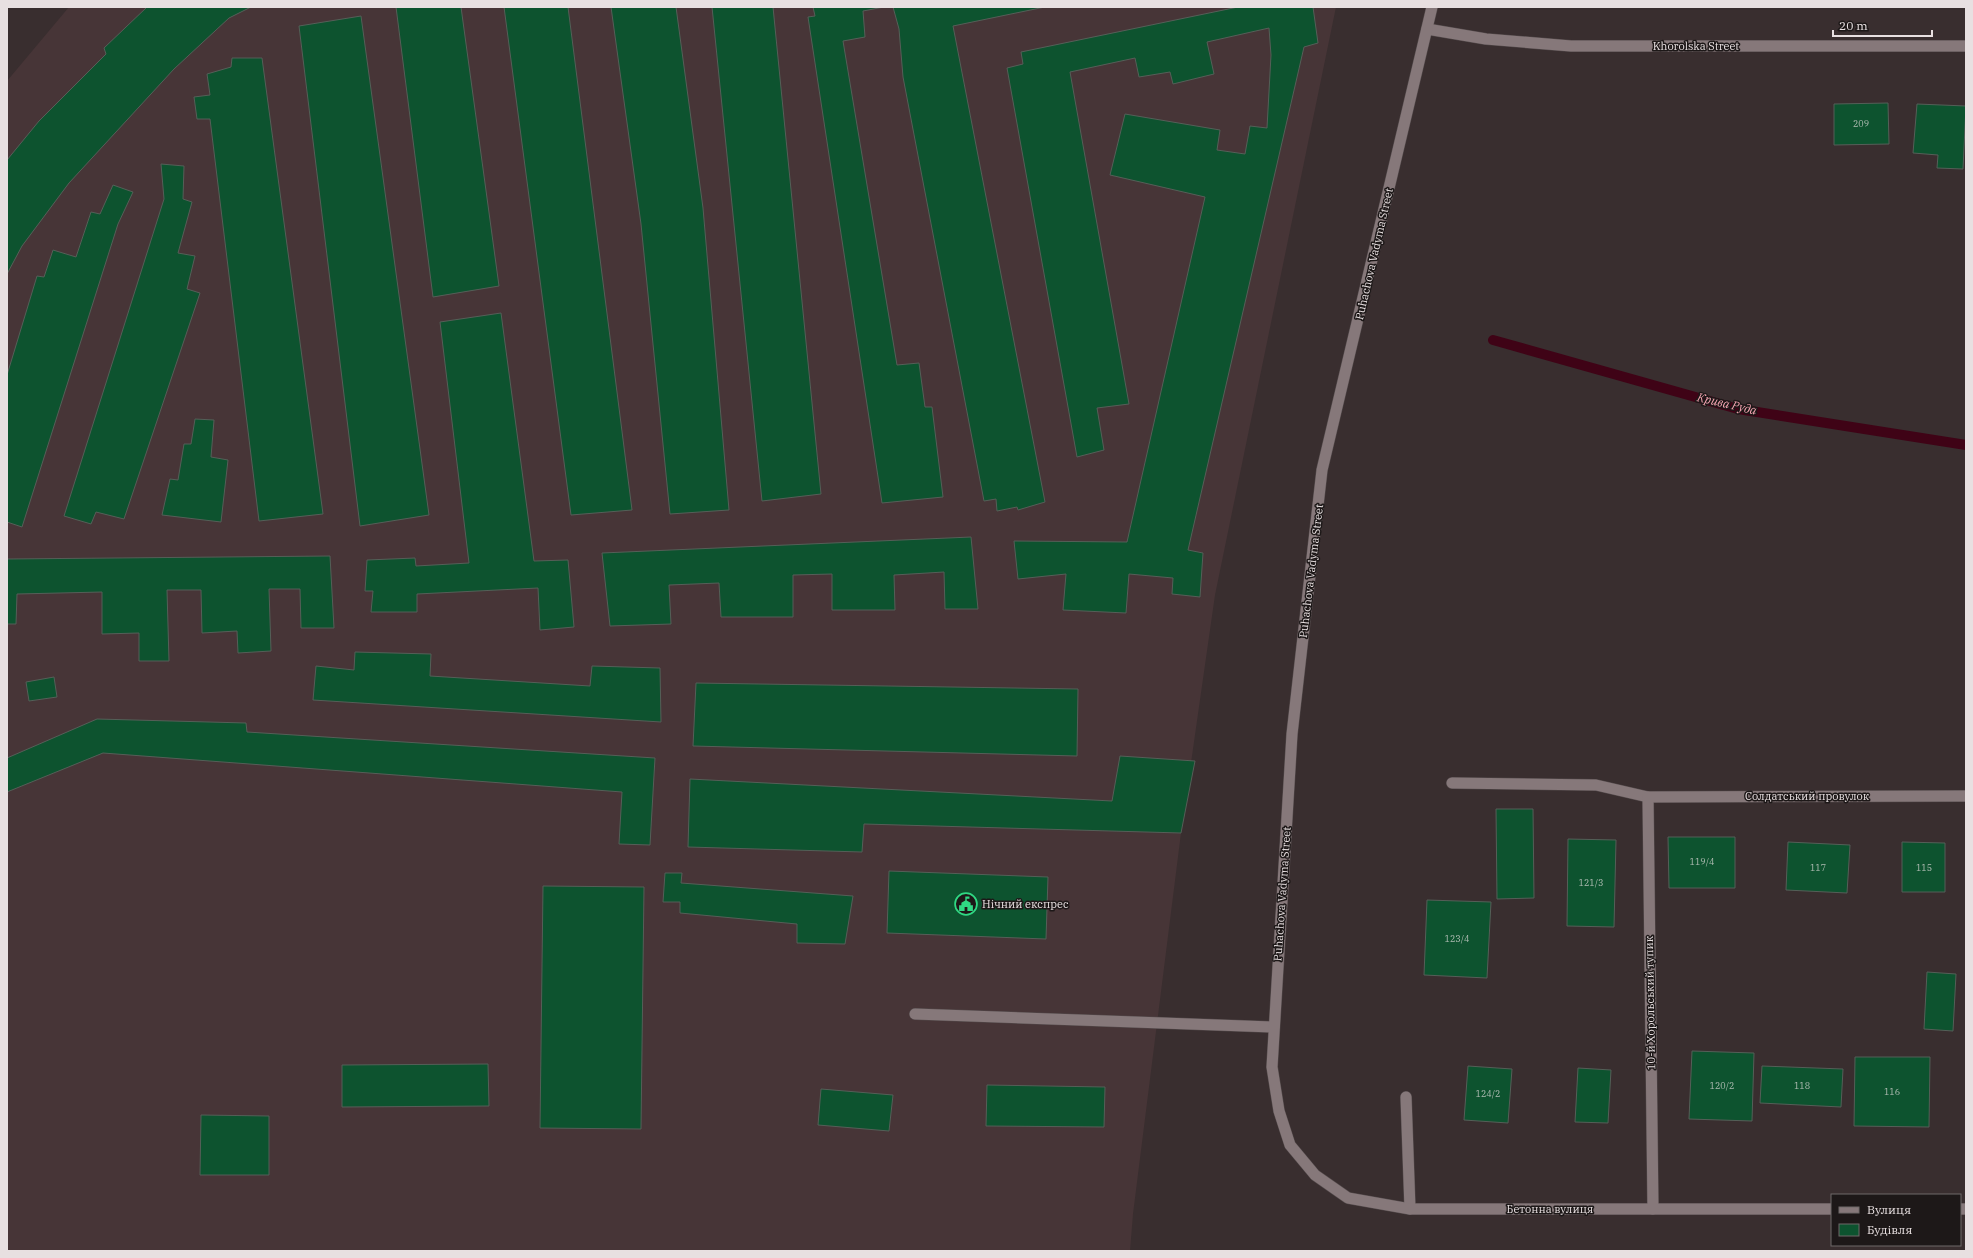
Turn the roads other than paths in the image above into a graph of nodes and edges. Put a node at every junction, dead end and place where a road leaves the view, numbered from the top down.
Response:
1 (1432, 7) edge
2 (1427, 29) junction
3 (1966, 46) edge
4 (1452, 783) dead end
5 (1966, 796) edge
6 (1648, 797) junction
7 (915, 1014) dead end
8 (1274, 1027) junction
9 (1406, 1097) dead end
10 (1290, 1145) joint
11 (1410, 1209) junction
12 (1653, 1209) junction
13 (1831, 1209) edge

1 - 2 street, Puhachova Vadyma Street
2 - 3 street, Khorolska Street
2 - 8 street, Puhachova Vadyma Street
4 - 6 street, Солдатський провулок
5 - 6 street, Солдатський провулок
6 - 12 street, 10-й Хорольський тупик
7 - 8 street
8 - 10 street, Puhachova Vadyma Street
9 - 11 street
10 - 11 street, Бетонна вулиця
11 - 12 street, Бетонна вулиця
12 - 13 street, Бетонна вулиця

